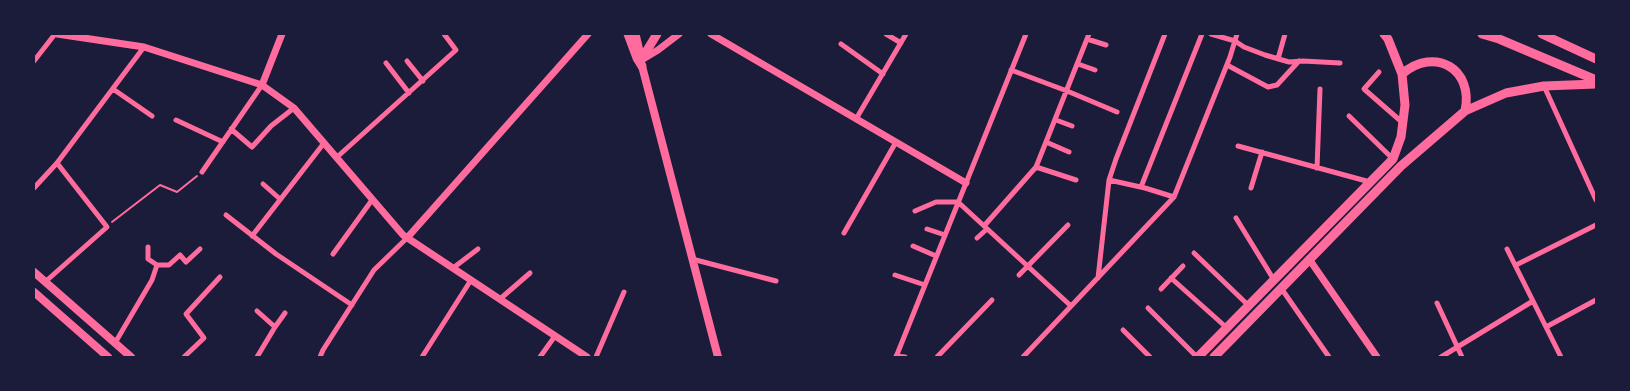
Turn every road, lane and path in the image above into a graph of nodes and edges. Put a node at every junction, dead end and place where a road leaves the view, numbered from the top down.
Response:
1 (56, 34) edge
2 (282, 34) edge
3 (444, 34) edge
4 (588, 34) edge
5 (628, 34) edge
6 (635, 34) edge
7 (657, 34) edge
8 (680, 34) edge
9 (711, 34) edge
10 (886, 34) edge
11 (906, 34) edge
12 (1026, 34) edge
13 (1166, 34) edge
14 (1202, 34) edge
15 (1211, 34) edge
16 (1237, 34) edge
17 (1285, 34) edge
18 (1384, 34) edge
19 (1482, 34) edge
20 (1542, 34) edge
21 (1088, 36) edge
22 (1562, 38) edge
23 (1235, 41) junction
24 (901, 43) junction
25 (841, 44) dead end
26 (1106, 45) dead end
27 (144, 47) junction
28 (1278, 59) junction
29 (1596, 59) edge
30 (34, 61) edge
31 (407, 61) dead end
32 (1299, 62) junction
33 (386, 63) dead end
34 (642, 63) junction
35 (1340, 63) dead end
36 (1078, 64) junction
37 (1227, 66) junction
38 (1011, 70) junction
39 (1095, 70) dead end
40 (1379, 72) dead end
41 (883, 74) junction
42 (1402, 74) junction
43 (423, 80) junction
44 (1596, 80) edge
45 (1596, 84) edge
46 (262, 85) junction
47 (1544, 86) junction
48 (112, 89) junction
49 (1320, 89) dead end
50 (1068, 91) junction
51 (409, 93) junction
52 (294, 108) junction
53 (1465, 111) junction
54 (1118, 112) dead end
55 (152, 116) dead end
56 (1350, 116) dead end
57 (856, 119) junction
58 (176, 120) dead end
59 (1056, 120) junction
60 (1403, 123) junction
61 (1072, 126) dead end
62 (231, 129) junction
63 (223, 142) junction
64 (896, 142) junction
65 (1046, 142) junction
66 (324, 143) junction
67 (1238, 146) dead end
68 (1069, 152) dead end
69 (1262, 152) junction
70 (336, 158) junction
71 (1393, 159) junction
72 (56, 163) junction
73 (1036, 167) junction
74 (1317, 168) junction
75 (202, 172) joint
76 (1076, 180) dead end
77 (1109, 180) junction
78 (1370, 182) junction
79 (966, 183) junction
80 (263, 184) dead end
81 (1141, 187) junction
82 (34, 188) edge
83 (1251, 188) dead end
84 (1174, 197) junction
85 (280, 199) junction
86 (372, 200) junction
87 (1596, 200) edge
88 (958, 202) junction
89 (915, 211) dead end
90 (226, 215) dead end
91 (1236, 218) dead end
92 (1068, 224) dead end
93 (1596, 225) edge
94 (107, 227) junction
95 (986, 228) junction
96 (926, 229) dead end
97 (844, 233) dead end
98 (945, 235) junction
99 (252, 236) junction
100 (407, 238) junction
101 (977, 238) dead end
102 (912, 246) dead end
103 (148, 247) dead end
104 (1507, 248) dead end
105 (200, 249) dead end
106 (478, 249) dead end
107 (1194, 253) dead end
108 (333, 254) dead end
109 (936, 256) junction
110 (692, 260) junction
111 (1309, 260) junction
112 (157, 265) junction
113 (1516, 265) junction
114 (1183, 266) dead end
115 (1028, 267) junction
116 (453, 268) junction
117 (34, 272) edge
118 (530, 273) dead end
119 (895, 275) dead end
120 (1019, 276) dead end
121 (220, 277) dead end
122 (1098, 278) junction
123 (1171, 278) junction
124 (471, 280) junction
125 (776, 280) dead end
126 (1274, 280) junction
127 (45, 282) junction
128 (925, 285) junction
129 (1281, 288) junction
130 (1160, 289) dead end
131 (624, 292) dead end
132 (34, 293) edge
133 (500, 300) junction
134 (992, 300) dead end
135 (1533, 300) junction
136 (1596, 300) edge
137 (1437, 303) dead end
138 (352, 305) junction
139 (1071, 306) junction
140 (1249, 306) junction
141 (1148, 308) dead end
142 (257, 310) dead end
143 (286, 313) dead end
144 (275, 327) junction
145 (1546, 327) junction
146 (1227, 328) junction
147 (1123, 330) dead end
148 (555, 336) junction
149 (115, 343) junction
150 (1458, 347) junction
151 (108, 357) edge
152 (131, 357) edge
153 (184, 357) edge
154 (257, 357) edge
155 (320, 357) edge
156 (422, 357) edge
157 (540, 357) edge
158 (587, 357) edge
159 (596, 357) edge
160 (718, 357) edge
161 (896, 357) edge
162 (906, 357) edge
163 (936, 357) edge
164 (1023, 357) edge
165 (1150, 357) edge
166 (1198, 357) edge
167 (1214, 357) edge
168 (1328, 357) edge
169 (1377, 357) edge
170 (1441, 357) edge
171 (1462, 357) edge
172 (1561, 357) edge

1 - 27 street
1 - 30 street
2 - 46 street
3 - 43 street
4 - 100 street
5 - 34 main road
6 - 34 main road
7 - 34 main road
8 - 34 street
9 - 57 street
10 - 24 street
11 - 24 street
12 - 38 street
13 - 77 street
14 - 81 street
15 - 23 street
16 - 23 street
17 - 28 street
18 - 42 main road
19 - 44 main road
20 - 22 main road
21 - 26 street
21 - 36 street
22 - 29 main road
23 - 28 street
23 - 37 street
24 - 41 street
25 - 41 street
27 - 46 street
27 - 48 street
28 - 32 street
31 - 43 street
32 - 35 street
32 - 37 street
33 - 51 street
34 - 110 main road
36 - 39 street
36 - 50 street
37 - 84 street
38 - 50 street
38 - 79 street
40 - 60 street
41 - 57 street
42 - 53 main road
42 - 60 main road
43 - 51 street
45 - 47 main road
46 - 52 street
46 - 62 street
47 - 53 main road
47 - 87 street
48 - 55 street
48 - 72 street
49 - 74 street
50 - 54 street
50 - 59 street
51 - 70 street
52 - 62 street
52 - 66 street
53 - 111 main road
56 - 71 street
57 - 64 street
58 - 63 street
59 - 61 street
59 - 65 street
60 - 71 main road
62 - 63 street
63 - 75 street
64 - 79 street
64 - 97 street
65 - 68 street
65 - 73 street
66 - 70 street
66 - 85 street
67 - 69 street
69 - 74 street
69 - 83 street
70 - 86 street
71 - 78 main road
72 - 82 street
72 - 94 street
73 - 76 street
73 - 95 street
74 - 78 street
75 - 94 path
77 - 81 street
77 - 122 street
78 - 126 main road
79 - 88 street
80 - 85 street
81 - 84 street
84 - 122 street
85 - 99 street
86 - 100 street
86 - 108 street
88 - 89 street
88 - 95 street
88 - 98 street
90 - 99 street
91 - 126 street
92 - 115 street
93 - 113 street
94 - 127 street
95 - 101 street
95 - 115 street
96 - 98 street
98 - 109 street
99 - 138 street
100 - 116 street
100 - 138 street
102 - 109 street
103 - 112 street
104 - 113 street
105 - 112 street
106 - 116 street
107 - 140 street
109 - 128 street
110 - 125 street
110 - 160 main road
111 - 129 main road
111 - 169 street
112 - 149 street
113 - 135 street
114 - 123 street
115 - 120 street
115 - 139 street
116 - 124 street
117 - 127 main road
118 - 133 street
119 - 128 street
121 - 153 street
122 - 139 street
123 - 130 street
123 - 146 street
124 - 133 street
124 - 156 street
126 - 140 main road
127 - 149 main road
128 - 161 street
129 - 167 main road
129 - 168 street
131 - 159 street
132 - 151 main road
133 - 148 street
134 - 163 street
135 - 145 street
135 - 150 street
136 - 145 street
137 - 150 street
138 - 155 street
139 - 164 street
140 - 146 main road
141 - 166 street
142 - 144 street
143 - 144 street
144 - 154 street
145 - 172 street
146 - 166 main road
147 - 165 street
148 - 157 street
148 - 158 street
149 - 152 main road
150 - 170 street
150 - 171 street
161 - 162 street

